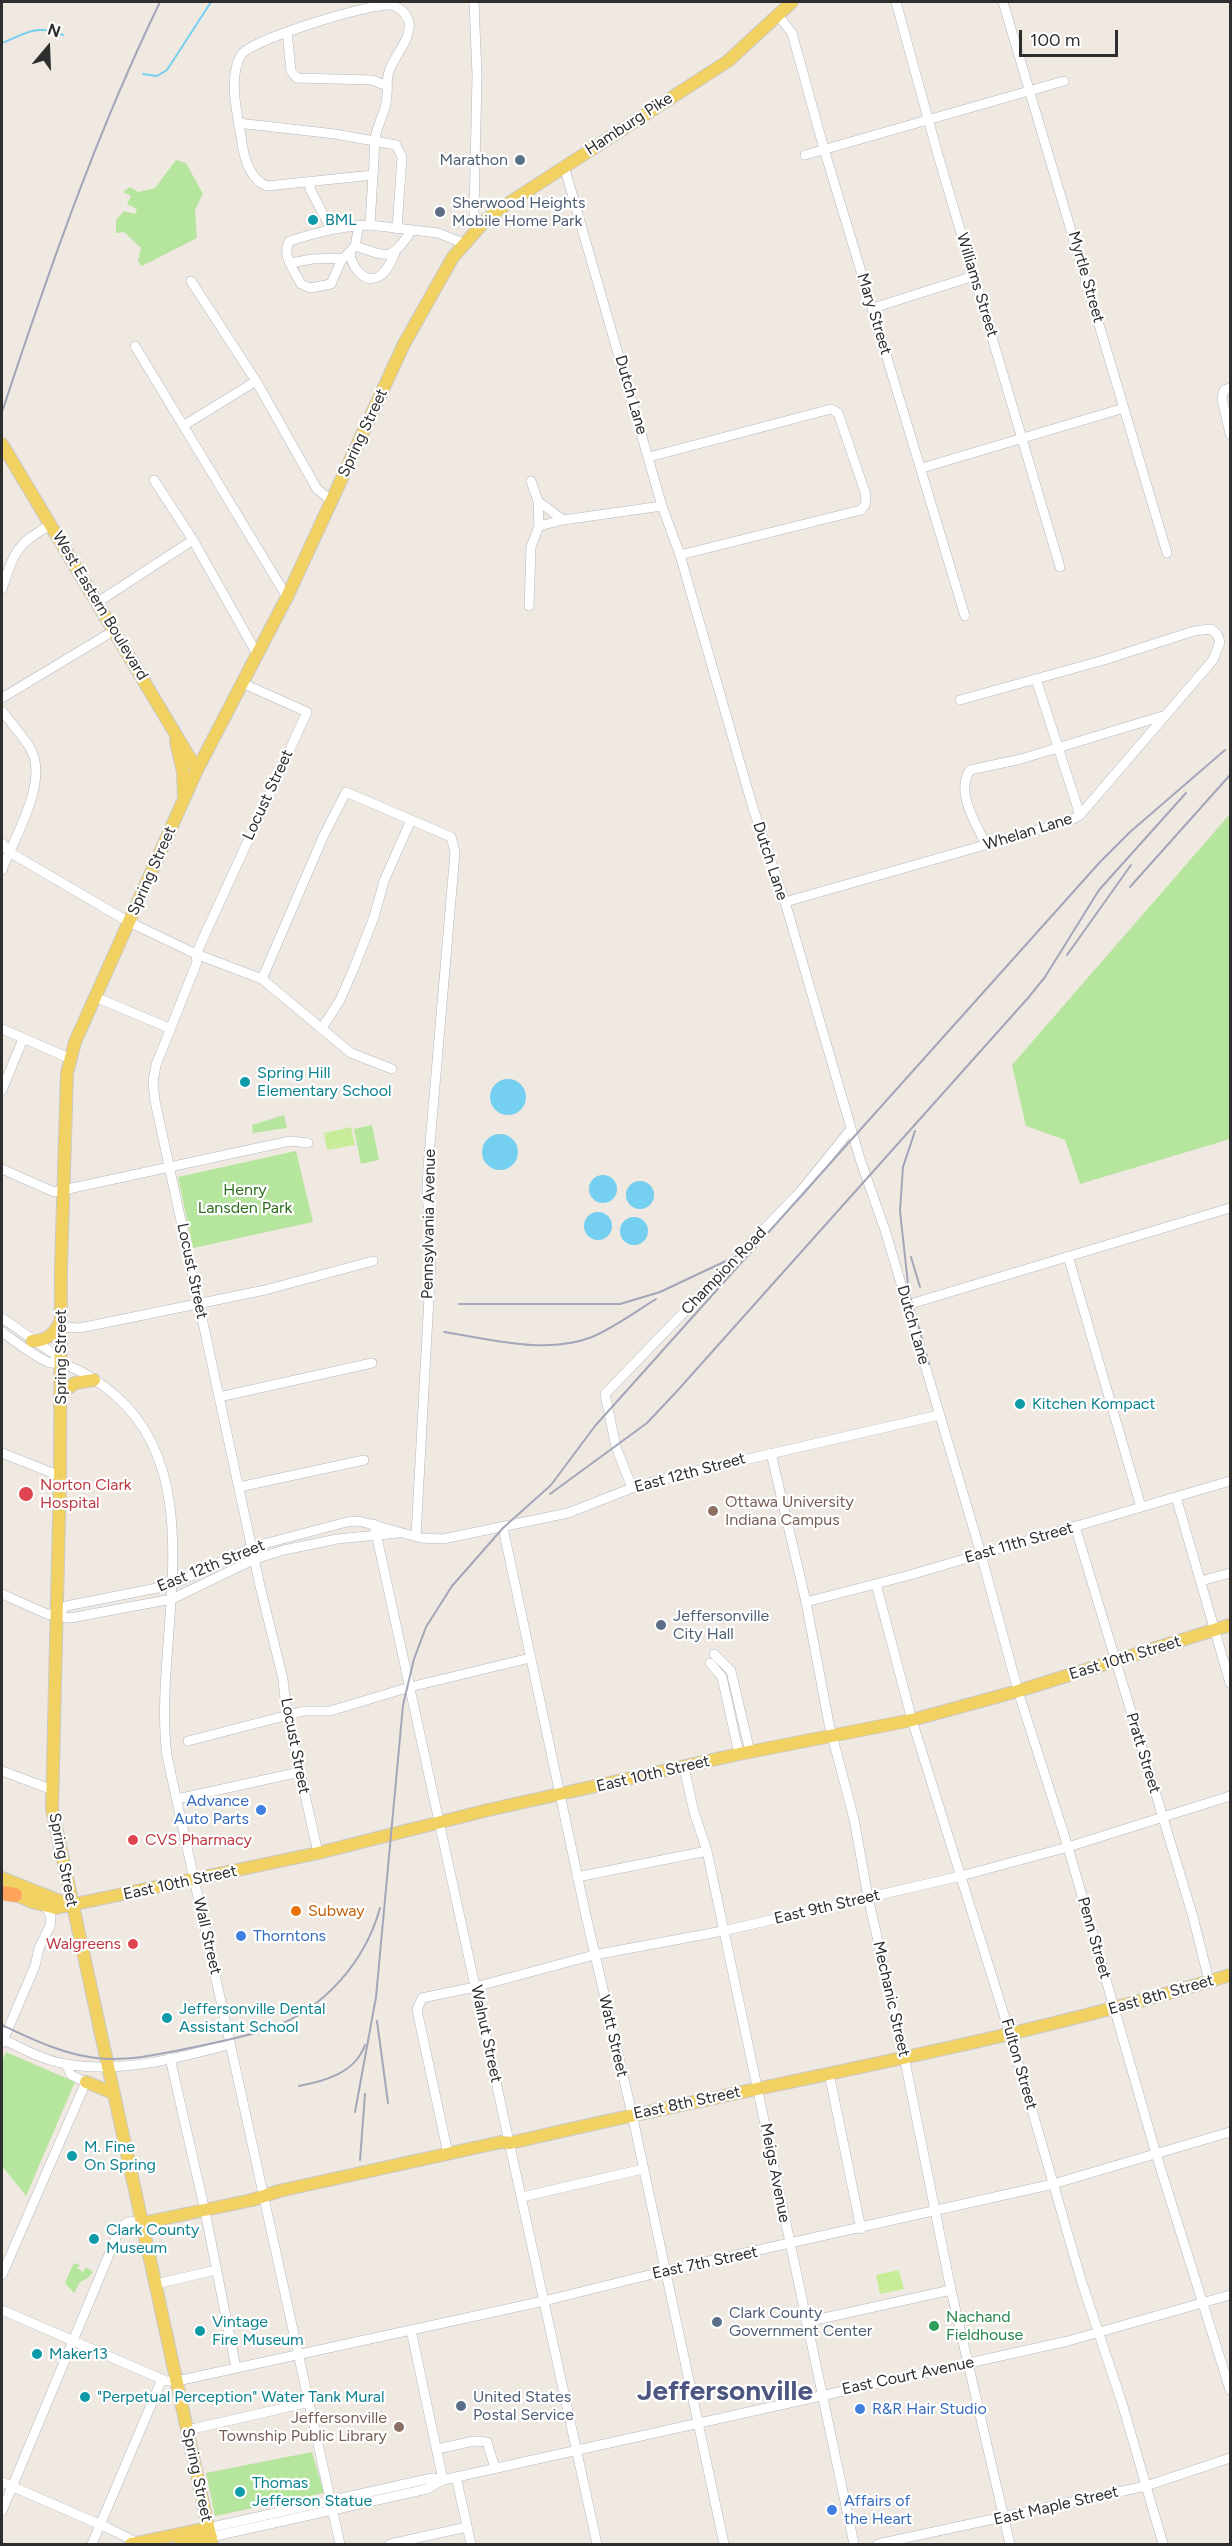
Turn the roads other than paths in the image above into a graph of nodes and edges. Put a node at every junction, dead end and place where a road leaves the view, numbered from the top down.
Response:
1 (474, 2) edge
2 (792, 2) edge
3 (896, 2) edge
4 (1003, 2) edge
5 (778, 15) junction
6 (287, 32) junction
7 (1064, 81) dead end
8 (387, 86) junction
9 (1030, 92) junction
10 (928, 121) junction
11 (238, 123) junction
12 (375, 141) junction
13 (824, 149) junction
14 (805, 155) dead end
15 (564, 166) junction
16 (373, 175) junction
17 (310, 182) junction
18 (364, 225) junction
19 (331, 228) junction
20 (397, 229) junction
21 (476, 230) junction
22 (411, 231) junction
23 (463, 243) junction
24 (349, 252) junction
25 (395, 253) junction
26 (291, 263) junction
27 (974, 276) junction
28 (191, 281) dead end
29 (873, 309) junction
30 (135, 346) dead end
31 (256, 381) junction
32 (1230, 388) edge
33 (1124, 408) junction
34 (183, 426) junction
35 (1230, 434) edge
36 (1022, 438) junction
37 (2, 444) edge
38 (649, 457) junction
39 (922, 468) junction
40 (154, 480) dead end
41 (531, 481) dead end
42 (332, 501) junction
43 (538, 501) junction
44 (662, 506) junction
45 (563, 520) junction
46 (51, 525) junction
47 (539, 526) junction
48 (193, 540) junction
49 (1167, 553) dead end
50 (680, 555) junction
51 (1060, 567) dead end
52 (2, 589) edge
53 (287, 597) junction
54 (98, 602) junction
55 (529, 606) dead end
56 (965, 616) dead end
57 (115, 630) junction
58 (257, 654) junction
59 (1036, 679) junction
60 (242, 683) junction
61 (2, 698) edge
62 (960, 699) dead end
63 (2, 711) edge
64 (1166, 715) junction
65 (172, 729) junction
66 (1056, 748) junction
67 (197, 770) junction
68 (755, 777) dead end
69 (746, 782) junction
70 (183, 800) junction
71 (1080, 815) junction
72 (411, 820) junction
73 (2, 843) edge
74 (986, 845) junction
75 (9, 852) junction
76 (2, 870) edge
77 (785, 902) junction
78 (129, 922) junction
79 (196, 954) junction
80 (262, 979) junction
81 (95, 998) junction
82 (169, 1028) junction
83 (322, 1028) junction
84 (2, 1029) edge
85 (23, 1039) junction
86 (69, 1058) junction
87 (392, 1069) dead end
88 (2, 1090) edge
89 (851, 1129) junction
90 (308, 1143) dead end
91 (168, 1166) junction
92 (2, 1169) edge
93 (63, 1188) junction
94 (1230, 1208) edge
95 (1068, 1256) junction
96 (373, 1261) dead end
97 (199, 1302) junction
98 (907, 1305) junction
99 (2, 1318) edge
100 (60, 1324) junction
101 (2, 1332) edge
102 (32, 1341) junction
103 (372, 1363) dead end
104 (62, 1364) junction
105 (93, 1380) junction
106 (61, 1394) junction
107 (219, 1397) junction
108 (939, 1415) junction
109 (2, 1453) edge
110 (771, 1453) junction
111 (364, 1460) dead end
112 (60, 1476) junction
113 (1230, 1481) edge
114 (239, 1487) junction
115 (632, 1488) junction
116 (1176, 1497) junction
117 (1141, 1507) junction
118 (374, 1524) junction
119 (1076, 1526) junction
120 (503, 1528) junction
121 (376, 1535) junction
122 (412, 1535) junction
123 (252, 1547) junction
124 (981, 1554) junction
125 (255, 1559) junction
126 (1230, 1573) edge
127 (1201, 1581) junction
128 (876, 1584) junction
129 (172, 1585) junction
130 (2, 1594) edge
131 (172, 1599) junction
132 (806, 1602) junction
133 (57, 1616) junction
134 (1230, 1625) edge
135 (1215, 1630) junction
136 (530, 1658) junction
137 (712, 1659) dead end
138 (1115, 1661) junction
139 (1230, 1683) edge
140 (410, 1687) junction
141 (1018, 1691) junction
142 (288, 1715) junction
143 (912, 1720) junction
144 (832, 1734) junction
145 (188, 1741) dead end
146 (745, 1753) junction
147 (684, 1768) junction
148 (2, 1771) edge
149 (300, 1772) junction
150 (53, 1790) junction
151 (560, 1795) junction
152 (1230, 1796) edge
153 (177, 1799) junction
154 (1163, 1818) junction
155 (440, 1822) junction
156 (1068, 1847) junction
157 (707, 1851) junction
158 (318, 1853) junction
159 (961, 1876) junction
160 (577, 1877) junction
161 (2, 1878) edge
162 (194, 1879) junction
163 (6, 1892) edge
164 (868, 1897) junction
165 (71, 1905) junction
166 (46, 1907) junction
167 (723, 1931) junction
168 (594, 1955) junction
169 (1230, 1975) edge
170 (1209, 1981) junction
171 (476, 1987) junction
172 (1114, 2009) junction
173 (1010, 2034) junction
174 (2, 2040) edge
175 (231, 2044) junction
176 (904, 2056) junction
177 (170, 2058) junction
178 (66, 2064) junction
179 (108, 2066) junction
180 (829, 2073) junction
181 (86, 2082) junction
182 (758, 2089) junction
183 (113, 2092) junction
184 (632, 2114) junction
185 (1230, 2132) edge
186 (510, 2143) junction
187 (448, 2154) junction
188 (1156, 2154) junction
189 (643, 2169) junction
190 (1053, 2184) junction
191 (265, 2197) junction
192 (522, 2198) junction
193 (205, 2211) junction
194 (936, 2212) junction
195 (143, 2223) junction
196 (861, 2229) junction
197 (789, 2245) junction
198 (216, 2270) junction
199 (665, 2271) junction
200 (2, 2275) edge
201 (156, 2284) junction
202 (951, 2290) junction
203 (1230, 2295) edge
204 (544, 2301) junction
205 (1203, 2304) junction
206 (2, 2310) edge
207 (806, 2322) junction
208 (411, 2330) junction
209 (1098, 2333) junction
210 (74, 2341) junction
211 (300, 2354) junction
212 (968, 2363) junction
213 (236, 2368) junction
214 (162, 2379) junction
215 (177, 2381) junction
216 (1230, 2390) edge
217 (822, 2396) junction
218 (310, 2402) junction
219 (698, 2423) junction
220 (188, 2430) junction
221 (437, 2449) junction
222 (577, 2450) junction
223 (1230, 2458) edge
224 (495, 2468) junction
225 (456, 2477) junction
226 (443, 2480) junction
227 (2, 2482) edge
228 (12, 2486) junction
229 (1146, 2486) junction
230 (332, 2505) junction
231 (2, 2511) edge
232 (1004, 2518) junction
233 (100, 2524) junction
234 (467, 2527) junction
235 (210, 2536) edge
236 (92, 2544) edge
237 (134, 2544) edge
238 (180, 2544) edge
239 (340, 2544) edge
240 (390, 2544) edge
241 (471, 2544) edge
242 (597, 2544) edge
243 (724, 2544) edge
244 (854, 2544) edge
245 (878, 2544) edge
246 (1010, 2544) edge
247 (1163, 2544) edge

1 - 21 street
2 - 5 main road, Hamburg Pike
3 - 10 street, Williams Street
4 - 9 street, Myrtle Street
5 - 13 street, Mary Street
5 - 15 main road, Hamburg Pike
6 - 8 street
6 - 8 street
6 - 11 street
7 - 9 street
8 - 12 street
9 - 10 street
9 - 33 street, Myrtle Street
10 - 13 street
10 - 27 street, Williams Street
11 - 12 street
11 - 17 street
12 - 16 street
12 - 20 street
13 - 14 street
13 - 29 street, Mary Street
15 - 21 main road, Hamburg Pike
15 - 38 street, Dutch Lane
16 - 17 street
16 - 18 street
17 - 19 street
18 - 19 street
18 - 20 street
18 - 24 street
19 - 26 street
20 - 22 street
21 - 23 main road, Hamburg Pike
22 - 23 street
22 - 25 street
23 - 42 main road, Spring Street
24 - 25 street
24 - 25 street
24 - 26 street
24 - 26 street
27 - 29 street
27 - 36 street, Williams Street
28 - 31 street
29 - 39 street, Mary Street
30 - 34 street
31 - 34 street
31 - 42 street
32 - 35 street
33 - 36 street
33 - 49 street, Myrtle Street
34 - 53 street
36 - 39 street
36 - 51 street, Williams Street
37 - 46 main road, West Eastern Boulevard
38 - 44 street, Dutch Lane
38 - 50 street
39 - 56 street, Mary Street
40 - 48 street
41 - 43 street
42 - 53 main road, Spring Street
43 - 45 street
43 - 47 street
44 - 45 street
44 - 50 street, Dutch Lane
45 - 47 street
46 - 52 street
46 - 54 main road, West Eastern Boulevard
47 - 55 street
48 - 54 street
48 - 58 street
50 - 69 street, Dutch Lane
53 - 58 main road, Spring Street
54 - 57 main road, West Eastern Boulevard
57 - 61 street
57 - 65 main road, West Eastern Boulevard
58 - 60 main road, Spring Street
59 - 62 street
59 - 64 street, Whelan Lane
59 - 66 street
60 - 67 main road, Spring Street
60 - 79 street, Locust Street
63 - 75 street
64 - 66 street
64 - 71 street, Whelan Lane
65 - 67 main road, West Eastern Boulevard
65 - 70 main road
66 - 71 street
66 - 74 street
67 - 70 main road, Spring Street
68 - 69 street
69 - 77 street, Dutch Lane
70 - 78 main road, Spring Street
71 - 74 street, Whelan Lane
72 - 80 street
72 - 83 street
72 - 122 street, Pennsylvania Avenue
73 - 75 street
74 - 77 street, Whelan Lane
75 - 76 street
75 - 78 street
77 - 89 street, Dutch Lane
78 - 79 street
78 - 81 main road, Spring Street
79 - 80 street
79 - 82 street, Locust Street
80 - 83 street
81 - 82 street
81 - 86 main road, Spring Street
82 - 91 street, Locust Street
83 - 87 street
84 - 85 street
85 - 86 street
85 - 88 street
86 - 93 main road, Spring Street
89 - 98 street, Dutch Lane
89 - 115 street, Champion Road
90 - 91 street
91 - 93 street
91 - 97 street, Locust Street
92 - 93 street
93 - 100 main road, Spring Street
94 - 95 street
95 - 98 street
95 - 117 street
96 - 97 street
97 - 100 street
97 - 107 street, Locust Street
98 - 108 street, Dutch Lane
99 - 102 street
100 - 102 main road
100 - 104 main road, Spring Street
101 - 104 street
102 - 104 street
103 - 107 street
104 - 105 street, Wall Street
104 - 106 main road, Spring Street
105 - 106 main road
105 - 129 street, Wall Street
106 - 112 main road, Spring Street
107 - 114 street, Locust Street
108 - 110 street, East 12th Street
108 - 124 street, Dutch Lane
109 - 112 street
110 - 115 street, East 12th Street
110 - 132 street, Mechanic Street
111 - 114 street
112 - 133 main road, Spring Street
113 - 116 street, East 11th Street
114 - 123 street, Locust Street
115 - 120 street, East 12th Street
116 - 117 street, East 11th Street
116 - 127 street
117 - 119 street, East 11th Street
118 - 121 street, Walnut Street
118 - 122 street, East 12th Street
118 - 123 street, East 12th Street
119 - 124 street, East 11th Street
119 - 138 street, Pratt Street
120 - 122 street, East 12th Street
120 - 136 street, Watt Street
121 - 122 street, East 12th Street
121 - 125 street, East 12th Street
121 - 140 street, Walnut Street
123 - 125 street, Locust Street
123 - 129 street, East 12th Street
124 - 128 street, East 11th Street
124 - 141 street, Penn Street
125 - 131 street, East 12th Street
125 - 142 street, Locust Street
126 - 127 street
127 - 135 street
128 - 132 street, East 11th Street
128 - 143 street, Fulton Street
129 - 131 street, Wall Street
129 - 133 street, East 12th Street
130 - 133 street
131 - 133 street, East 12th Street
131 - 153 street, Wall Street
132 - 144 street, Mechanic Street
133 - 150 main road, Spring Street
134 - 135 main road, East 10th Street
135 - 138 main road, East 10th Street
135 - 139 street
136 - 140 street
136 - 151 street, Watt Street
137 - 146 street
138 - 141 main road, East 10th Street
138 - 154 street, Pratt Street
140 - 142 street
140 - 155 street, Walnut Street
141 - 143 main road, East 10th Street
141 - 156 street, Penn Street
142 - 145 street
142 - 149 street, Locust Street
143 - 144 main road, East 10th Street
143 - 159 street, Fulton Street
144 - 146 main road, East 10th Street
144 - 164 street, Mechanic Street
146 - 147 main road, East 10th Street
147 - 151 main road, East 10th Street
147 - 157 street, Meigs Avenue
148 - 150 street
149 - 153 street
149 - 158 street, Locust Street
150 - 165 main road, Spring Street
151 - 155 main road, East 10th Street
151 - 160 street, Watt Street
152 - 154 street, East 9th Street
153 - 162 street, Wall Street
154 - 156 street, East 9th Street
154 - 170 street, Pratt Street
155 - 158 main road, East 10th Street
155 - 171 street, Walnut Street
156 - 159 street, East 9th Street
156 - 172 street, Penn Street
157 - 160 street
157 - 167 street, Meigs Avenue
158 - 162 main road, East 10th Street
159 - 164 street, East 9th Street
159 - 173 street, Fulton Street
160 - 168 street, Watt Street
161 - 165 main road
162 - 165 main road, East 10th Street
162 - 175 street, Wall Street
163 - 166 main road
164 - 167 street, East 9th Street
164 - 176 street, Mechanic Street
165 - 166 main road, East 10th Street
165 - 179 main road, Spring Street
166 - 174 street
167 - 168 street, East 9th Street
167 - 182 street, Meigs Avenue
168 - 171 street, East 9th Street
168 - 184 street, Watt Street
169 - 170 main road, East 8th Street
170 - 172 main road, East 8th Street
171 - 186 street, Walnut Street
171 - 187 street, East 9th Street
172 - 173 main road, East 8th Street
172 - 188 street, Penn Street
173 - 176 main road, East 8th Street
173 - 190 street, Fulton Street
174 - 178 street
175 - 177 street
175 - 191 street, Wall Street
176 - 180 main road, East 8th Street
176 - 194 street, Mechanic Street
177 - 179 street
177 - 193 street
178 - 179 street
178 - 181 street
179 - 183 main road, Spring Street
180 - 182 main road, East 8th Street
180 - 196 street
181 - 183 main road
181 - 200 street
182 - 184 main road, East 8th Street
182 - 197 street, Meigs Avenue
183 - 195 main road, Spring Street
184 - 186 main road, East 8th Street
184 - 189 street, Watt Street
185 - 188 street, East 7th Street
186 - 187 main road, East 8th Street
186 - 192 street, Walnut Street
187 - 191 main road, East 8th Street
188 - 190 street, East 7th Street
188 - 205 street, Penn Street
189 - 192 street
189 - 199 street, Watt Street
190 - 194 street, East 7th Street
190 - 209 street, Fulton Street
191 - 193 main road, East 8th Street
191 - 211 street, Wall Street
192 - 204 street, Walnut Street
193 - 195 main road, East 8th Street
193 - 198 street
194 - 196 street, East 7th Street
194 - 202 street, Mechanic Street
195 - 201 main road, Spring Street
195 - 210 street
196 - 197 street, East 7th Street
197 - 199 street, East 7th Street
197 - 207 street, Meigs Avenue
198 - 201 street
198 - 213 street
199 - 204 street, East 7th Street
199 - 219 street, Watt Street
201 - 215 main road, Spring Street
202 - 207 street
202 - 212 street, Mechanic Street
203 - 205 street, East Court Avenue
204 - 208 street, East 7th Street
204 - 222 street, Walnut Street
205 - 209 street, East Court Avenue
205 - 216 street, Penn Street
206 - 210 street
207 - 217 street, Meigs Avenue
208 - 211 street, East 7th Street
208 - 221 street
209 - 212 street, East Court Avenue
209 - 229 street, Fulton Street
210 - 214 street
210 - 228 street
211 - 213 street, East 7th Street
211 - 218 street, Wall Street
212 - 217 street, East Court Avenue
212 - 232 street, Mechanic Street
213 - 215 street, East 7th Street
214 - 215 street
214 - 233 street
215 - 220 main road, Spring Street
217 - 219 street, East Court Avenue
217 - 244 street, Meigs Avenue
218 - 220 street
218 - 230 street, Wall Street
219 - 222 street, East Court Avenue
219 - 243 street, Watt Street
220 - 235 main road, Spring Street
221 - 224 street
221 - 226 street
222 - 224 street, East Court Avenue
222 - 242 street, Walnut Street
223 - 229 street, East Maple Street
224 - 225 street, East Court Avenue
225 - 226 street, East Court Avenue
225 - 234 street
226 - 230 street, East Court Avenue
227 - 228 street
228 - 231 street
228 - 233 street
229 - 232 street, East Maple Street
229 - 247 street, Fulton Street
230 - 235 street, East Court Avenue
230 - 239 street, Wall Street
232 - 245 street, East Maple Street
232 - 246 street, Mechanic Street
233 - 236 street
233 - 237 street
234 - 240 street
234 - 241 street
235 - 237 main road
235 - 238 main road

